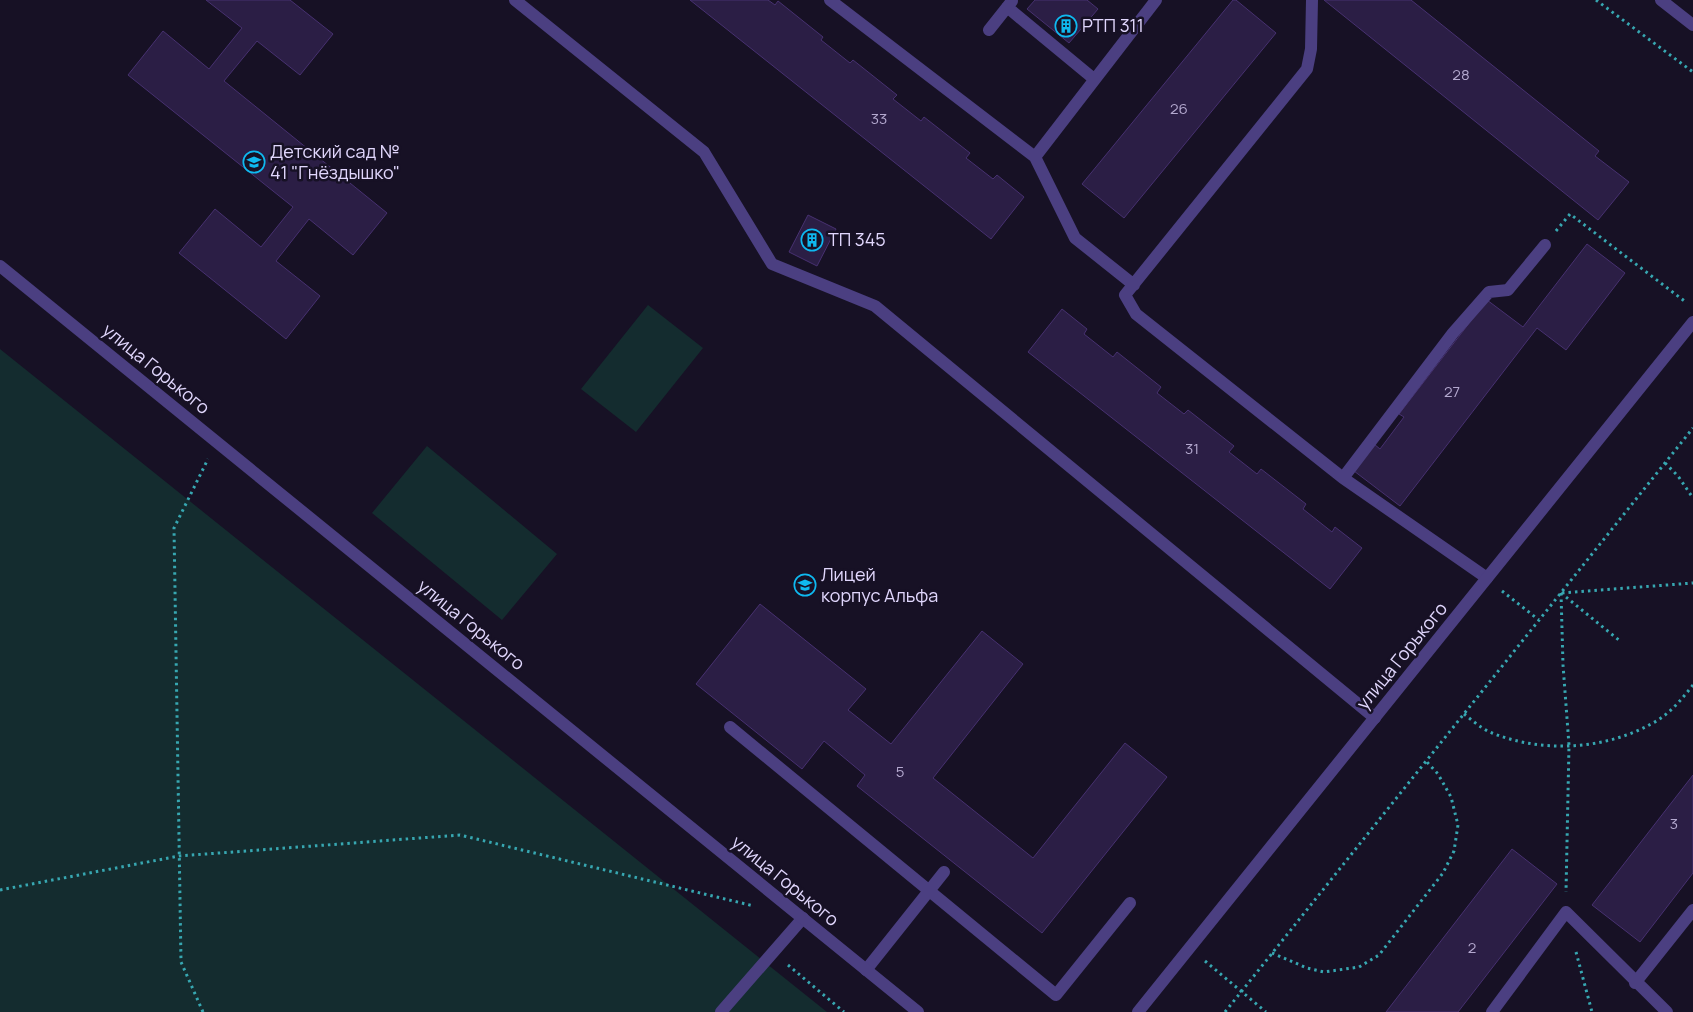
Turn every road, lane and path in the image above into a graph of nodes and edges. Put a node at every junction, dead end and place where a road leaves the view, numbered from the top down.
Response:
1 (515, 0) edge
2 (830, 0) edge
3 (1312, 0) edge
4 (1596, 0) edge
5 (1661, 0) edge
6 (1151, 2) edge
7 (1010, 3) edge
8 (1693, 25) edge
9 (989, 30) dead end
10 (1693, 72) edge
11 (1094, 79) junction
12 (1035, 157) junction
13 (1545, 245) joint
14 (0, 266) edge
15 (1134, 285) junction
16 (1693, 308) edge
17 (1693, 322) edge
18 (1693, 428) edge
19 (217, 441) junction
20 (1665, 463) junction
21 (1343, 478) junction
22 (1693, 498) edge
23 (1486, 578) junction
24 (1693, 583) edge
25 (1561, 593) junction
26 (1539, 620) junction
27 (1620, 641) dead end
28 (1693, 685) edge
29 (1464, 714) junction
30 (1376, 718) junction
31 (730, 727) dead end
32 (1569, 745) junction
33 (1426, 761) junction
34 (179, 856) junction
35 (944, 872) dead end
36 (0, 890) edge
37 (929, 891) junction
38 (1130, 903) dead end
39 (755, 906) dead end
40 (1693, 910) edge
41 (1566, 912) junction
42 (803, 918) junction
43 (1189, 948) junction
44 (1576, 948) dead end
45 (773, 952) junction
46 (1272, 953) junction
47 (866, 970) junction
48 (1635, 982) junction
49 (1242, 991) junction
50 (203, 1012) edge
51 (721, 1012) edge
52 (844, 1012) edge
53 (918, 1012) edge
54 (1138, 1012) edge
55 (1225, 1012) edge
56 (1266, 1012) edge
57 (1492, 1012) edge
58 (1592, 1012) edge
59 (1667, 1012) edge

1 - 30 street
2 - 12 street
3 - 15 street
4 - 10 path
5 - 8 street
6 - 11 street
7 - 9 street
7 - 11 street
11 - 12 street
12 - 15 street
13 - 16 path
13 - 21 street
14 - 19 street, улица Горького
15 - 21 street
17 - 23 street, улица Горького
18 - 20 path
19 - 34 path
19 - 42 street, улица Горького
20 - 22 path
20 - 25 path
21 - 23 street
23 - 26 path
23 - 30 street, улица Горького
24 - 25 path
25 - 26 path
25 - 27 path
25 - 32 path
26 - 29 path
28 - 32 path
29 - 32 path
29 - 33 path
30 - 43 street, улица Горького
31 - 37 street
32 - 41 path
33 - 46 path
33 - 46 path
34 - 36 path
34 - 39 path
34 - 50 path
35 - 37 street
37 - 38 street
37 - 47 street
40 - 48 street
41 - 48 street
41 - 57 street
42 - 45 street
42 - 47 street, улица Горького
43 - 49 path
43 - 54 street, улица Горького
44 - 58 path
45 - 51 street
45 - 52 path
46 - 49 path
47 - 53 street, улица Горького
48 - 59 street
49 - 55 path
49 - 56 path

